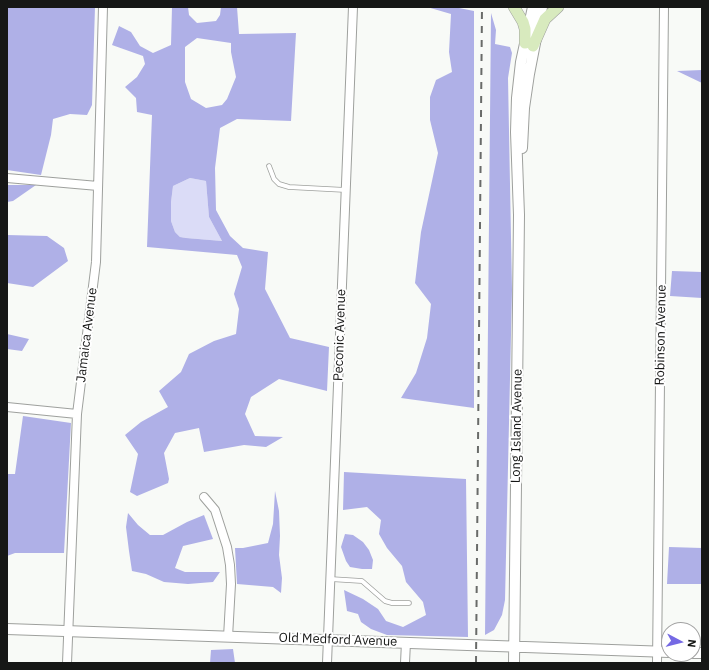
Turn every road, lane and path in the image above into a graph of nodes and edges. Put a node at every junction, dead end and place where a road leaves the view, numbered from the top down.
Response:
1 (103, 7) edge
2 (353, 7) edge
3 (514, 7) edge
4 (533, 7) edge
5 (542, 7) edge
6 (558, 7) edge
7 (664, 7) edge
8 (529, 45) junction
9 (269, 166) dead end
10 (7, 178) edge
11 (98, 186) junction
12 (346, 190) junction
13 (7, 407) edge
14 (77, 414) junction
15 (204, 497) dead end
16 (330, 579) junction
17 (409, 604) dead end
18 (7, 629) edge
19 (68, 631) junction
20 (228, 637) junction
21 (328, 639) junction
22 (406, 642) junction
23 (514, 647) junction
24 (657, 651) junction
25 (661, 651) edge
26 (67, 663) edge
27 (327, 663) edge
28 (405, 663) edge
29 (514, 663) edge
30 (657, 663) edge

1 - 11 street, Jamaica Avenue
2 - 12 street, Peconic Avenue
3 - 8 main road
4 - 8 street, Long Island Avenue
5 - 8 street, Long Island Avenue
6 - 8 main road
7 - 24 street, Robinson Avenue
8 - 23 street, Long Island Avenue
9 - 12 lane
10 - 11 street
11 - 14 street, Jamaica Avenue
12 - 16 street, Peconic Avenue
13 - 14 street
14 - 19 street, Jamaica Avenue
15 - 20 street
16 - 17 lane
16 - 21 street, Peconic Avenue
18 - 19 street, Old Medford Avenue
19 - 20 street, Old Medford Avenue
19 - 26 street, Jamaica Avenue
20 - 21 street, Old Medford Avenue
21 - 22 street, Old Medford Avenue
21 - 27 street, Peconic Avenue
22 - 23 street, Old Medford Avenue
22 - 28 street
23 - 24 street, Old Medford Avenue
23 - 29 street, Long Island Avenue
24 - 25 street, Old Medford Avenue
24 - 30 street, Robinson Avenue

